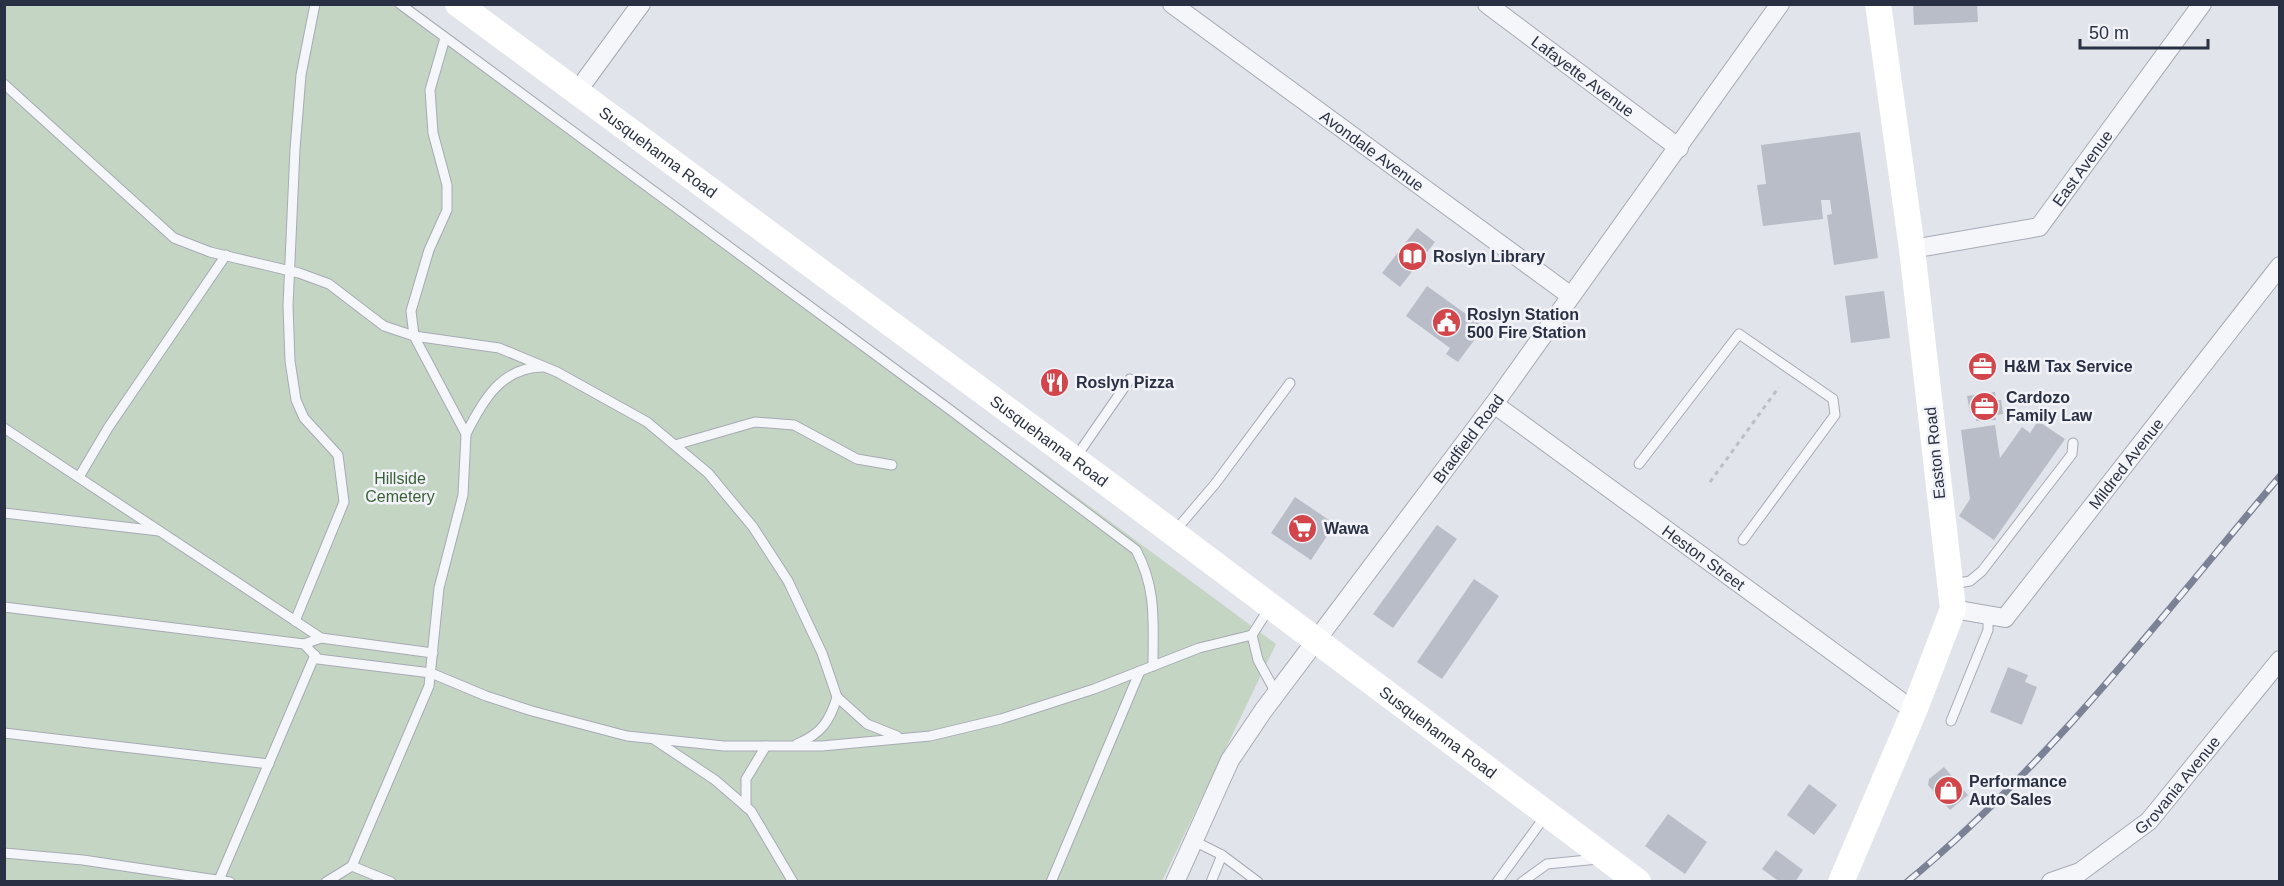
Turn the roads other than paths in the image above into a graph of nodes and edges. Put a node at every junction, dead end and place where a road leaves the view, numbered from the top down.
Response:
1 (315, 4) edge
2 (400, 4) edge
3 (458, 4) edge
4 (641, 4) edge
5 (1172, 4) edge
6 (1487, 4) edge
7 (1780, 4) edge
8 (1878, 4) edge
9 (2202, 4) edge
10 (445, 38) junction
11 (4, 84) edge
12 (576, 93) junction
13 (1679, 148) junction
14 (1912, 249) junction
15 (226, 255) junction
16 (2280, 266) edge
17 (290, 270) junction
18 (1571, 296) junction
19 (414, 336) junction
20 (546, 367) junction
21 (1130, 380) dead end
22 (1290, 383) dead end
23 (1494, 404) junction
24 (4, 428) edge
25 (466, 434) junction
26 (2073, 443) dead end
27 (675, 446) junction
28 (1074, 459) junction
29 (1639, 464) dead end
30 (892, 465) dead end
31 (79, 477) junction
32 (4, 513) edge
33 (162, 532) junction
34 (1173, 532) junction
35 (1743, 540) dead end
36 (1952, 597) junction
37 (1270, 606) junction
38 (4, 607) edge
39 (1988, 616) junction
40 (295, 621) junction
41 (1252, 635) junction
42 (321, 638) junction
43 (1317, 640) junction
44 (304, 644) junction
45 (433, 653) junction
46 (315, 655) junction
47 (2280, 660) edge
48 (1153, 666) junction
49 (1140, 671) junction
50 (430, 673) junction
51 (1276, 693) junction
52 (837, 697) junction
53 (1914, 711) junction
54 (1951, 721) dead end
55 (4, 733) edge
56 (652, 738) junction
57 (908, 738) junction
58 (766, 746) junction
59 (792, 746) junction
60 (268, 764) junction
61 (746, 807) junction
62 (1547, 813) junction
63 (1194, 841) junction
64 (4, 853) edge
65 (1222, 855) junction
66 (1608, 859) junction
67 (352, 866) junction
68 (341, 877) edge
69 (179, 879) edge
70 (225, 881) edge
71 (326, 882) edge
72 (392, 882) edge
73 (793, 882) edge
74 (1051, 882) edge
75 (1175, 882) edge
76 (1210, 882) edge
77 (1258, 882) edge
78 (1497, 882) edge
79 (1522, 882) edge
80 (1638, 882) edge
81 (1841, 882) edge
82 (2051, 882) edge

1 - 17 lane
2 - 10 lane
3 - 12 main road, Susquehanna Road
4 - 12 street
5 - 18 street, Avondale Avenue
6 - 13 street, Lafayette Avenue
7 - 13 street, Bradfield Road
8 - 14 main road, Easton Road
9 - 14 street, East Avenue
10 - 19 lane
10 - 48 lane
11 - 15 lane
12 - 28 main road, Susquehanna Road
13 - 18 street, Bradfield Road
14 - 36 main road, Easton Road
15 - 17 lane
15 - 31 lane
16 - 39 street, Mildred Avenue
17 - 19 lane
17 - 40 lane
18 - 23 street, Bradfield Road
19 - 20 lane
19 - 25 lane
20 - 25 lane
20 - 27 lane
21 - 28 lane
22 - 34 lane
23 - 43 street, Bradfield Road
23 - 53 street, Heston Street
24 - 31 lane
25 - 45 lane
26 - 36 lane
27 - 30 lane
27 - 52 lane
28 - 34 main road, Susquehanna Road
29 - 35 lane
31 - 33 lane
32 - 33 lane
33 - 40 lane
34 - 37 main road, Susquehanna Road
36 - 39 street, Mildred Avenue
36 - 53 main road, Easton Road
37 - 41 lane
37 - 43 main road, Susquehanna Road
38 - 44 lane
39 - 54 lane
40 - 42 lane
41 - 48 lane
41 - 51 lane
42 - 44 lane
42 - 45 lane
43 - 51 street, Bradfield Road
43 - 62 main road, Susquehanna Road
44 - 46 lane
45 - 50 lane
46 - 50 lane
46 - 60 lane
47 - 82 street, Grovania Avenue
48 - 49 lane
49 - 57 lane
49 - 74 lane
50 - 56 lane
50 - 67 lane
51 - 63 street, Bradfield Road
52 - 57 lane
52 - 59 lane
53 - 81 main road, Easton Road
55 - 60 lane
56 - 58 lane
56 - 61 lane
57 - 59 lane
58 - 59 lane
58 - 61 lane
60 - 70 lane
61 - 73 lane
62 - 66 main road, Susquehanna Road
62 - 78 lane
63 - 65 lane
63 - 75 street, Bradfield Road
64 - 69 lane
65 - 76 lane
65 - 77 lane
66 - 79 lane
66 - 80 main road, Susquehanna Road
67 - 68 lane
67 - 72 lane
68 - 71 lane
69 - 70 lane

